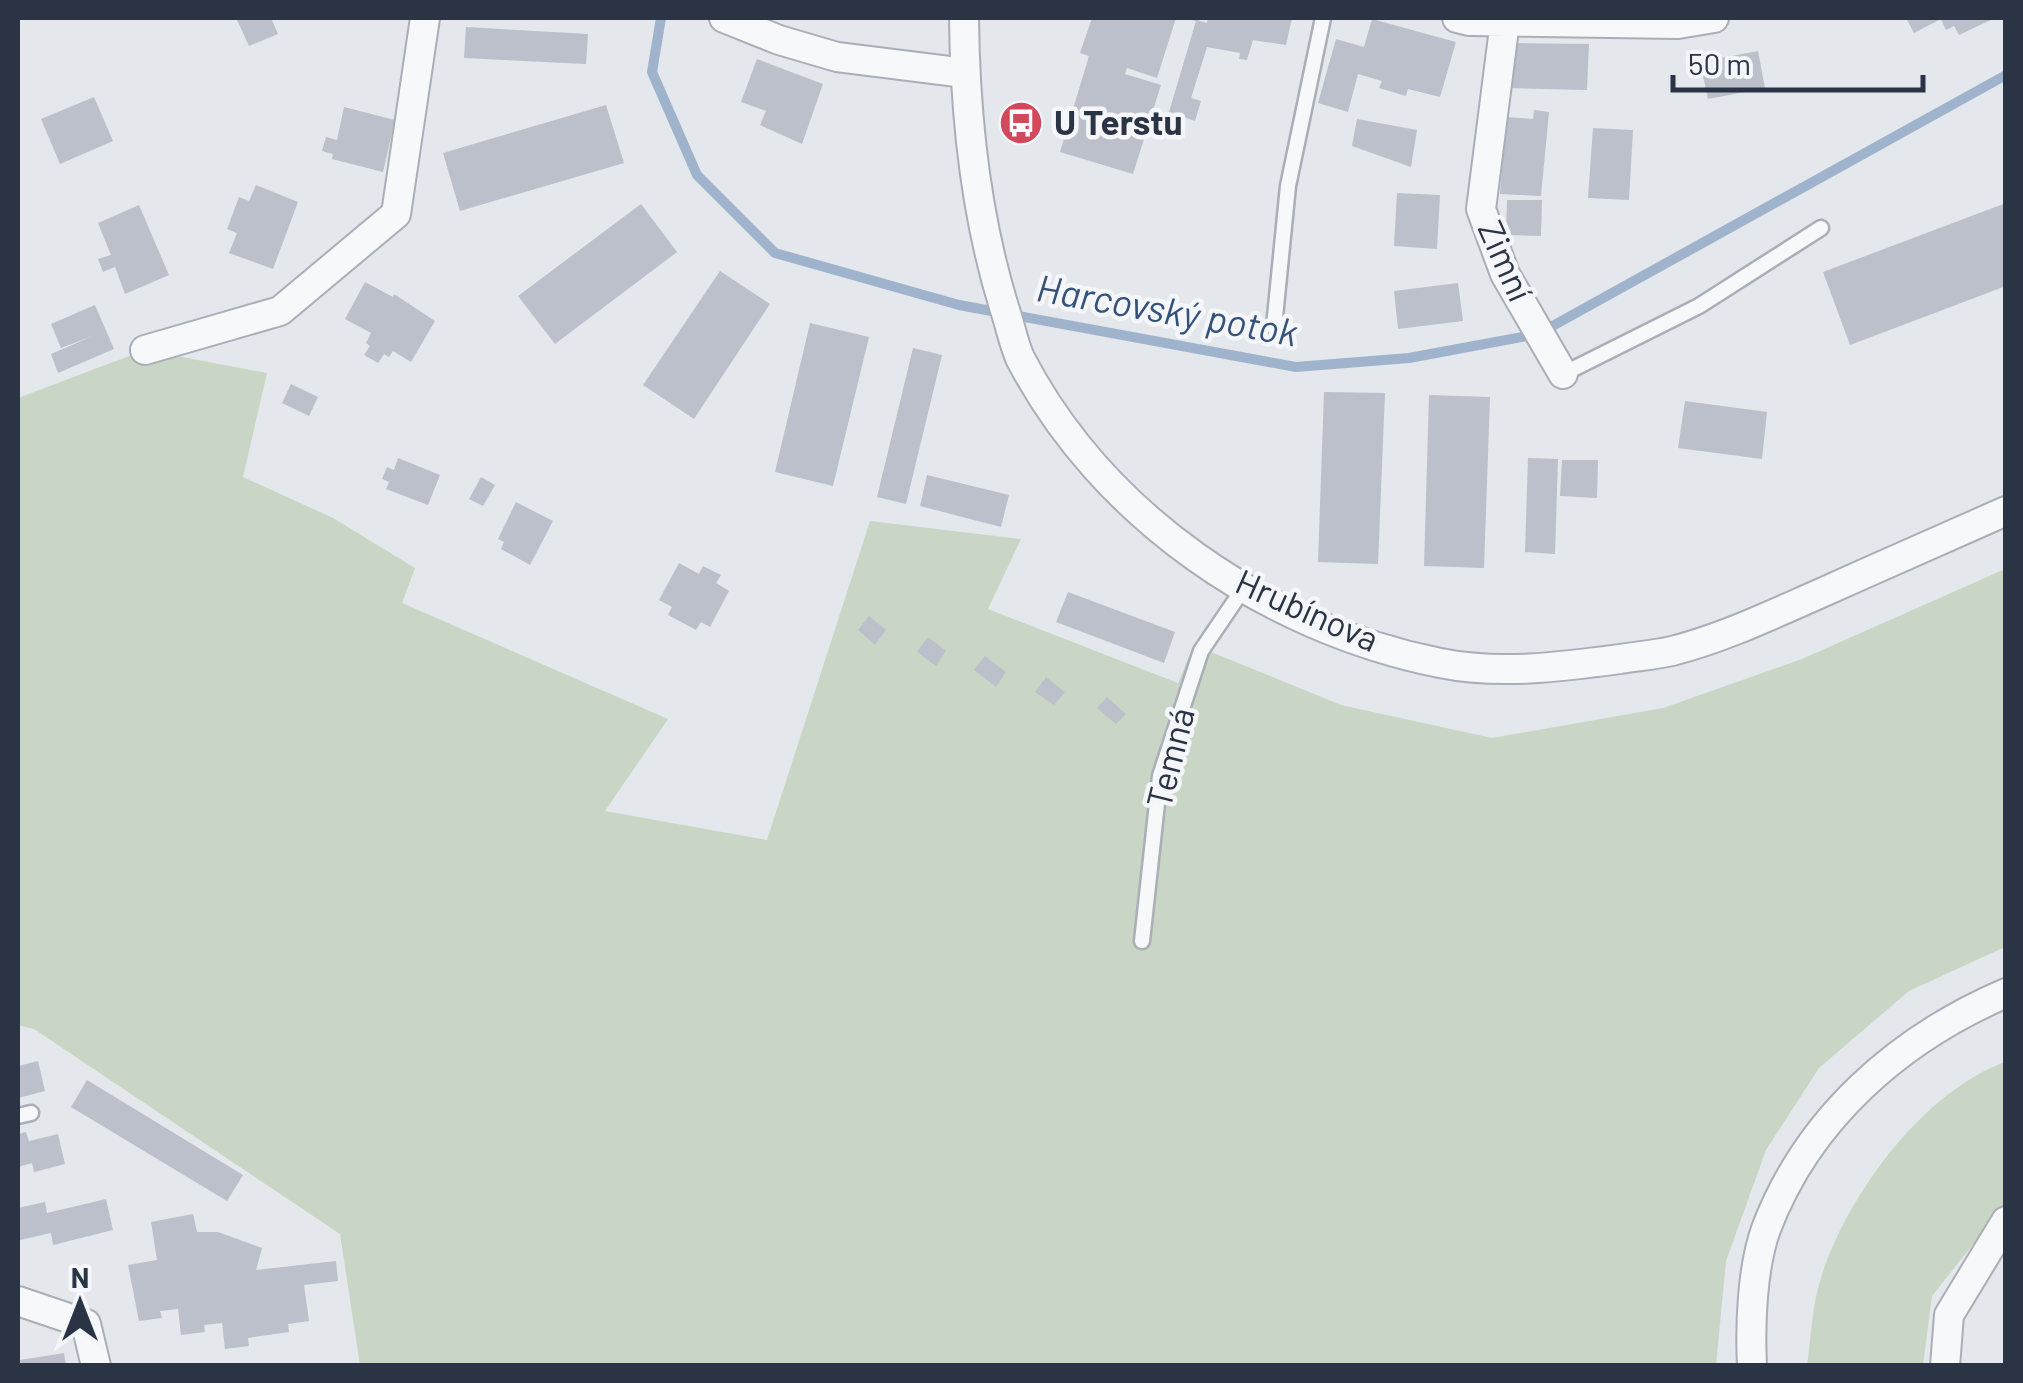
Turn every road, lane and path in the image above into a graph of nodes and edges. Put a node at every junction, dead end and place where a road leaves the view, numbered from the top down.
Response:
1 (425, 18) edge
2 (724, 18) edge
3 (964, 18) edge
4 (1323, 18) edge
5 (1457, 18) edge
6 (1714, 18) edge
7 (1505, 22) junction
8 (965, 73) junction
9 (1821, 228) dead end
10 (1274, 327) dead end
11 (145, 350) dead end
12 (1558, 364) joint
13 (2006, 511) edge
14 (1243, 589) junction
15 (1142, 941) dead end
16 (2006, 993) edge
17 (2006, 1222) edge
18 (18, 1301) edge
19 (96, 1366) edge
20 (1752, 1366) edge
21 (1945, 1366) edge

1 - 11 street
2 - 8 street
3 - 8 street, Hrubínova
4 - 10 lane
5 - 7 street
6 - 7 street
7 - 12 street, Zimní
8 - 14 street, Hrubínova
9 - 12 lane
13 - 14 street, Hrubínova
14 - 15 lane, Temná
16 - 20 street
17 - 21 street
18 - 19 street

